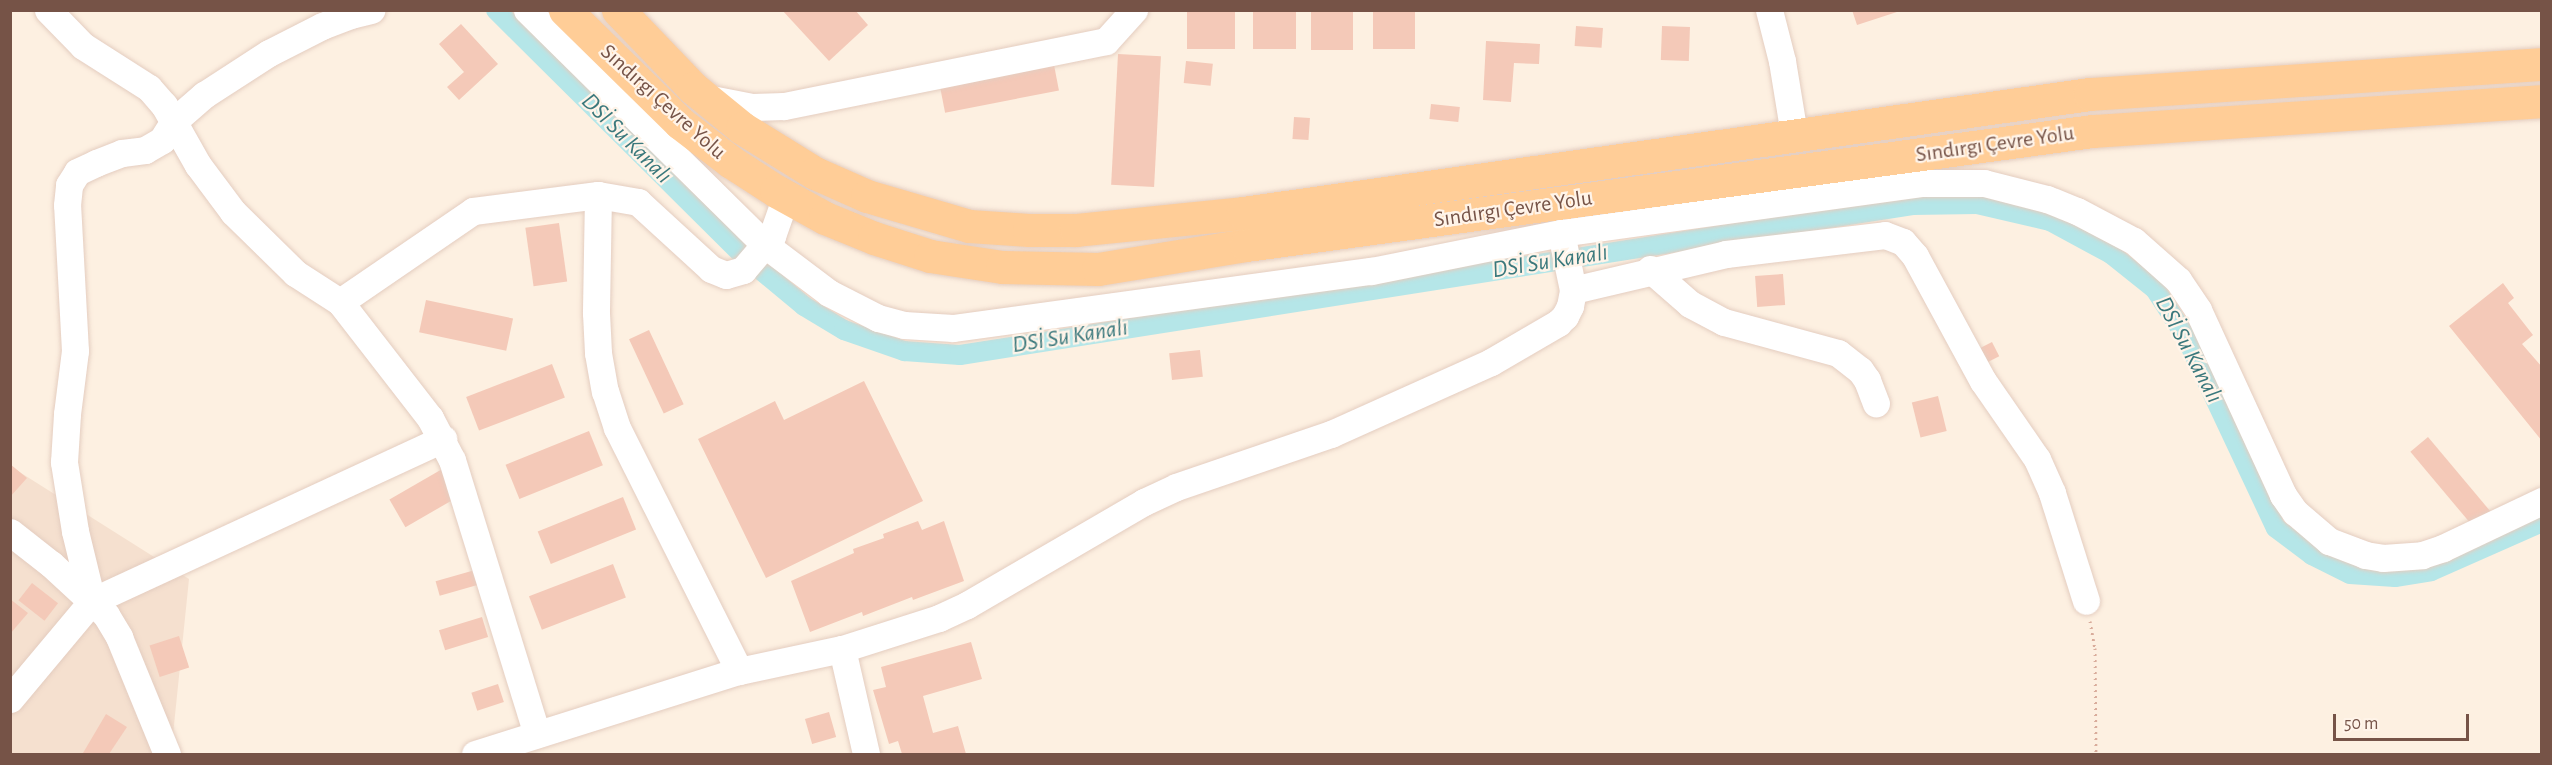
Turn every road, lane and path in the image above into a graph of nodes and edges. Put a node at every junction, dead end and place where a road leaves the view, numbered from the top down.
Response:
1 (48, 10) edge
2 (371, 10) edge
3 (380, 10) edge
4 (393, 10) edge
5 (527, 10) edge
6 (564, 10) edge
7 (618, 10) edge
8 (1134, 10) edge
9 (1770, 10) edge
10 (2541, 64) edge
11 (706, 99) junction
12 (2541, 101) edge
13 (174, 121) junction
14 (1794, 134) junction
15 (1631, 193) junction
16 (598, 195) junction
17 (786, 196) junction
18 (756, 254) junction
19 (1566, 260) junction
20 (1650, 269) junction
21 (340, 302) junction
22 (1876, 403) dead end
23 (443, 439) junction
24 (2541, 501) edge
25 (10, 532) edge
26 (92, 601) junction
27 (2086, 602) joint
28 (842, 649) junction
29 (739, 671) junction
30 (10, 699) edge
31 (537, 734) junction
32 (167, 754) edge
33 (475, 754) edge
34 (866, 754) edge
35 (2096, 754) edge

1 - 13 street
2 - 13 street
3 - 4 street
5 - 18 street
6 - 17 main road, Sındırgı Çevre Yolu
7 - 11 main road, Sındırgı Çevre Yolu
8 - 11 street
9 - 14 street
10 - 14 main road, Sındırgı Çevre Yolu
11 - 14 main road, Sındırgı Çevre Yolu
12 - 15 main road, Sındırgı Çevre Yolu
13 - 21 street
13 - 26 street
14 - 15 main road
15 - 17 main road, Sındırgı Çevre Yolu
16 - 18 street
16 - 21 street
16 - 29 street
17 - 18 street
18 - 19 street
19 - 20 street
19 - 24 street
19 - 28 street
20 - 22 street
20 - 27 street
21 - 23 street
23 - 26 street
23 - 31 street
25 - 26 street
26 - 30 street
26 - 32 street
27 - 35 path
28 - 29 street
28 - 34 street
29 - 31 street
31 - 33 street

